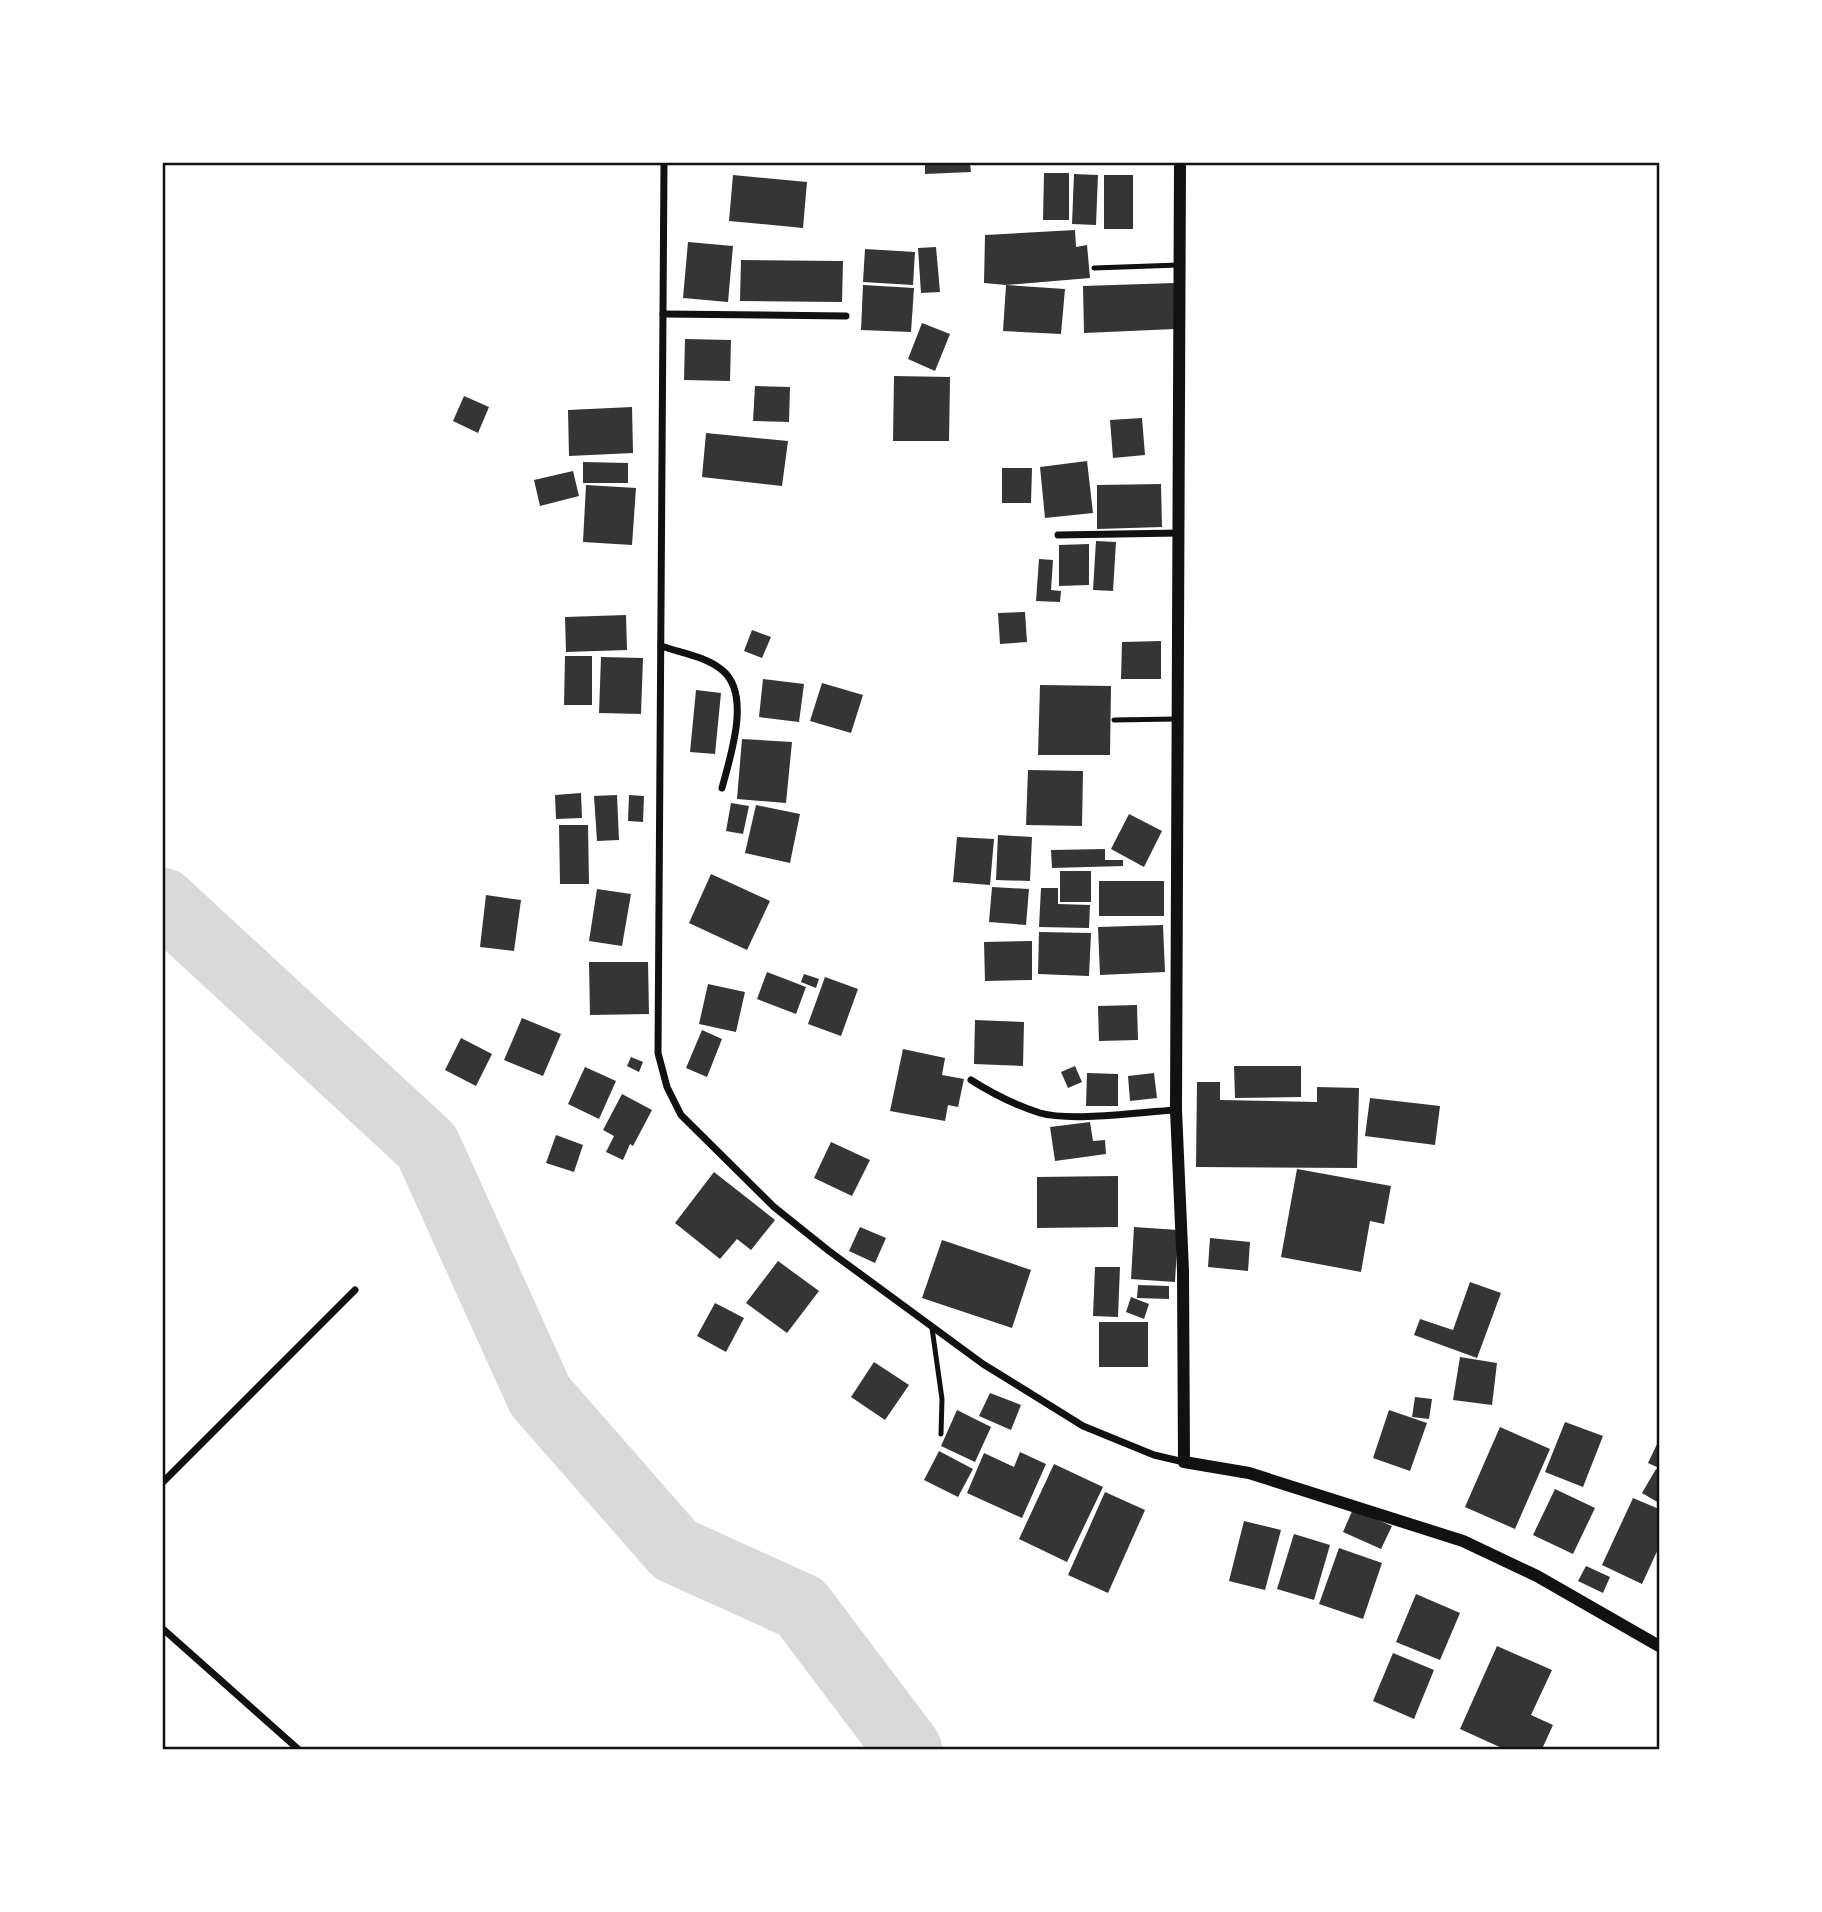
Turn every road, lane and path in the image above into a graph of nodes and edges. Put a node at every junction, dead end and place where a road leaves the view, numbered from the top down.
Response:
1 (664, 163) edge
2 (1180, 163) edge
3 (1179, 265) junction
4 (1094, 268) dead end
5 (663, 314) junction
6 (846, 316) dead end
7 (1179, 533) junction
8 (1058, 536) dead end
9 (661, 646) junction
10 (1179, 719) junction
11 (1114, 720) dead end
12 (722, 789) dead end
13 (971, 1080) dead end
14 (1176, 1110) junction
15 (355, 1290) dead end
16 (932, 1328) junction
17 (941, 1434) dead end
18 (1184, 1462) junction
19 (163, 1482) edge
20 (163, 1629) edge
21 (1659, 1646) edge
22 (298, 1749) edge

1 - 5 street
2 - 3 street
3 - 4 lane
3 - 7 street
5 - 6 street
5 - 9 street
7 - 8 street
7 - 10 street
9 - 12 street
9 - 16 street
10 - 11 lane
10 - 14 street
13 - 14 street
14 - 18 street
15 - 19 street
16 - 17 lane
16 - 18 street
18 - 21 street
20 - 22 street

